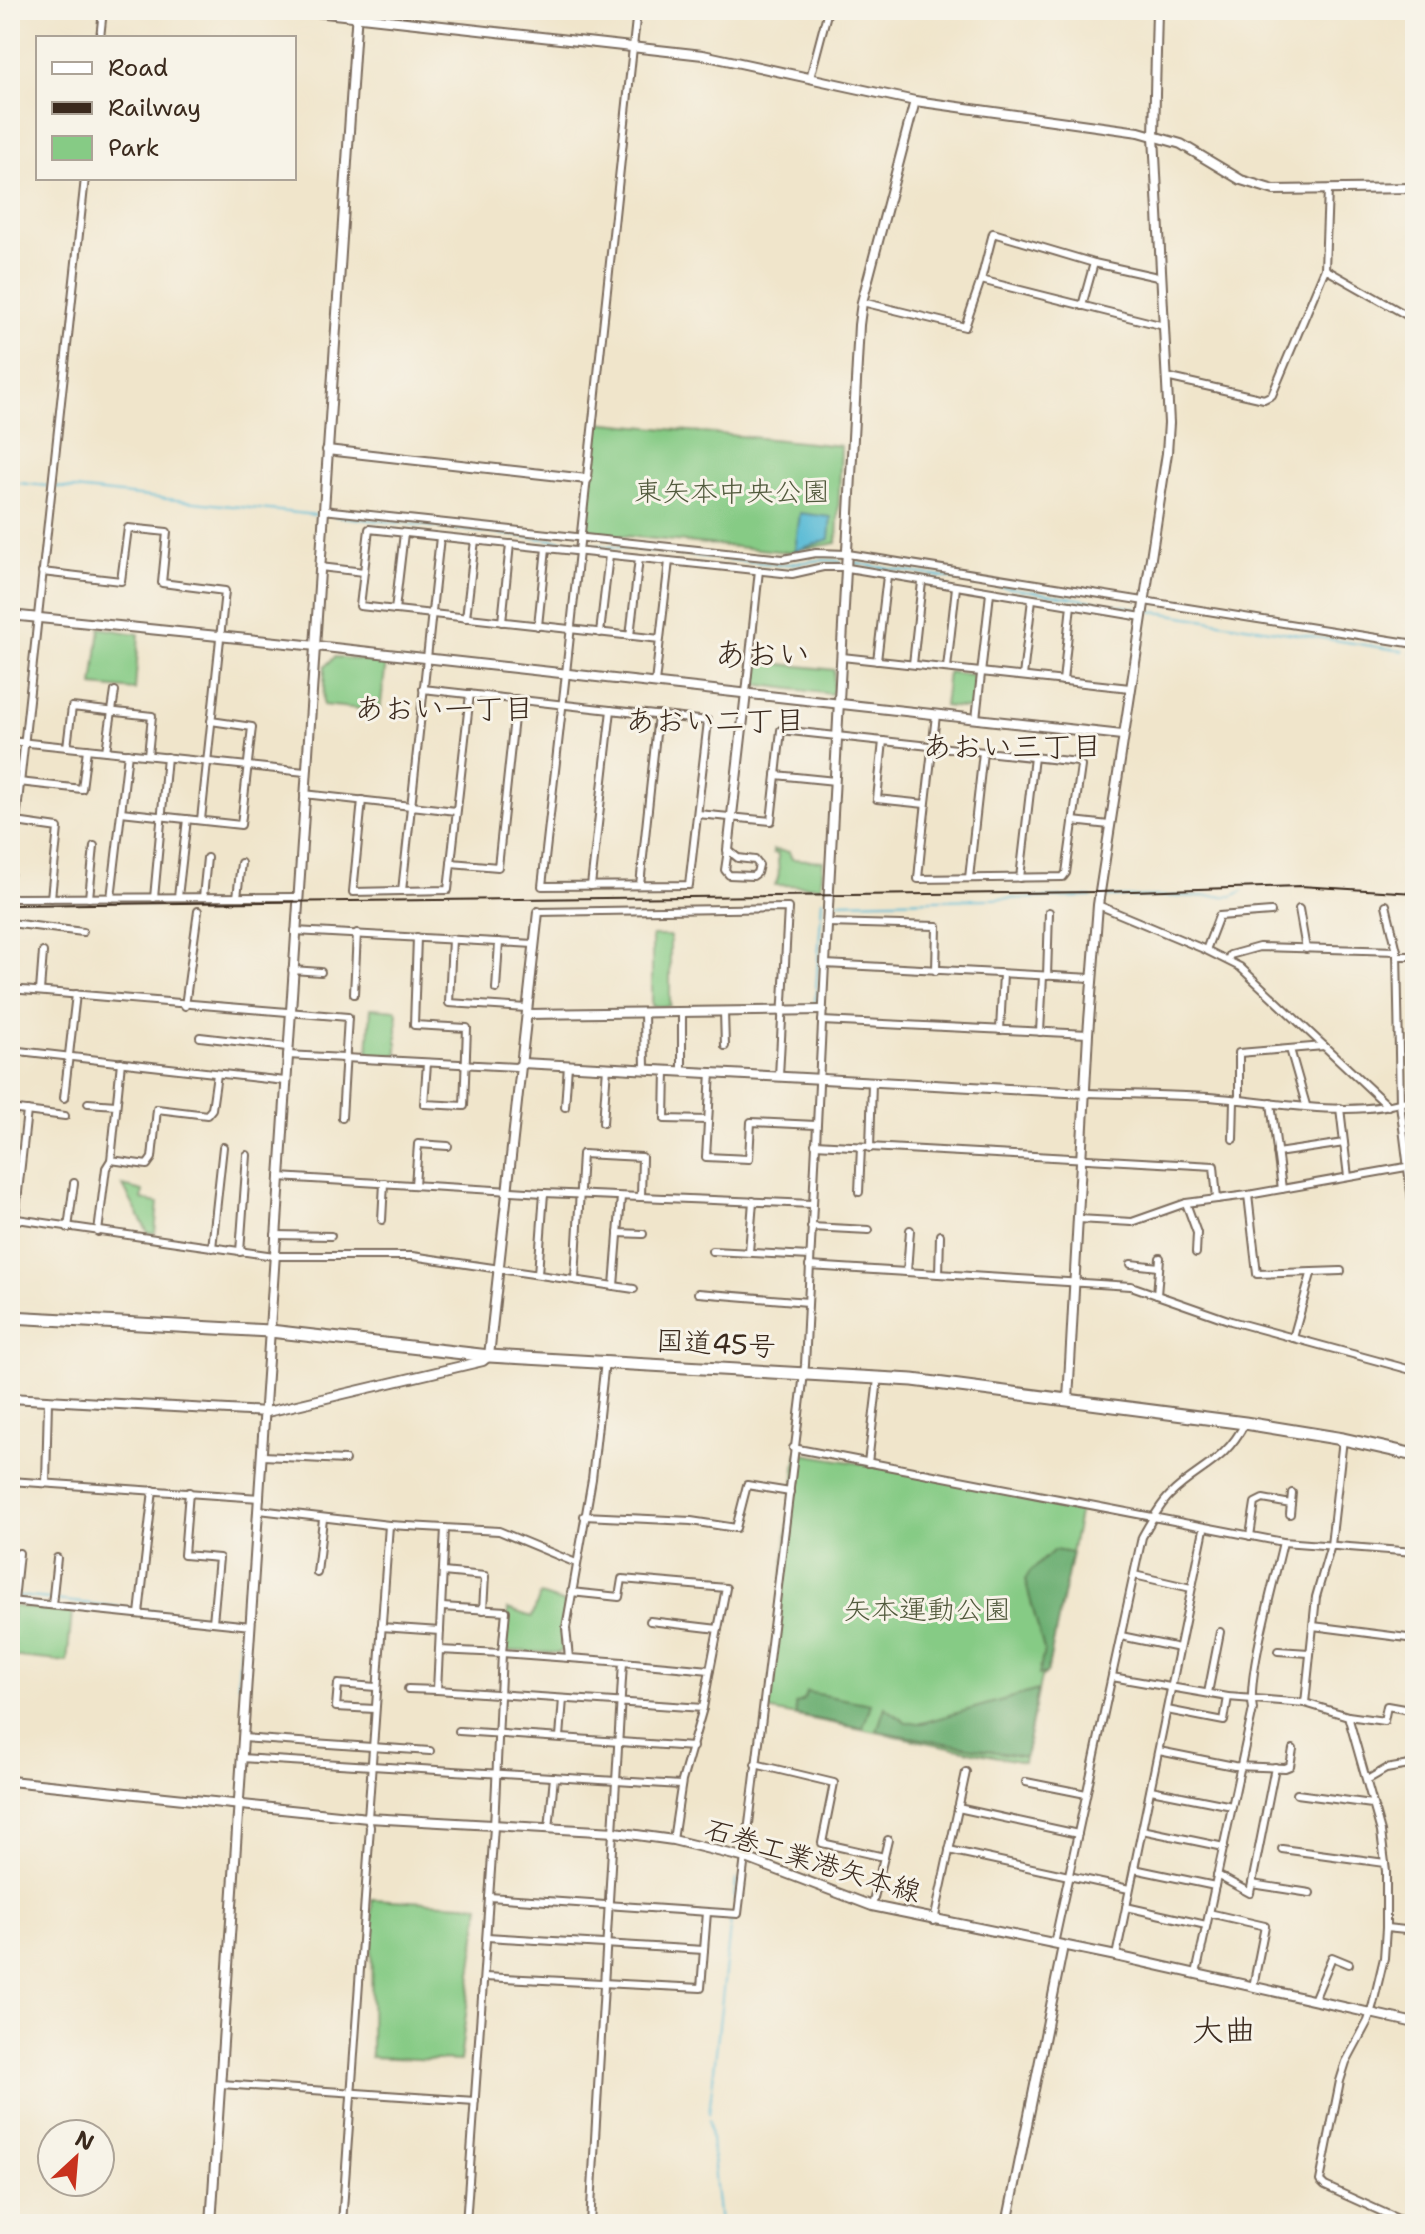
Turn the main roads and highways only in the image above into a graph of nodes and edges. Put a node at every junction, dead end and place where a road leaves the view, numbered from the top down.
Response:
1 (10, 1317) edge
2 (1415, 1455) edge

1 - 2 highway, 国道45号

